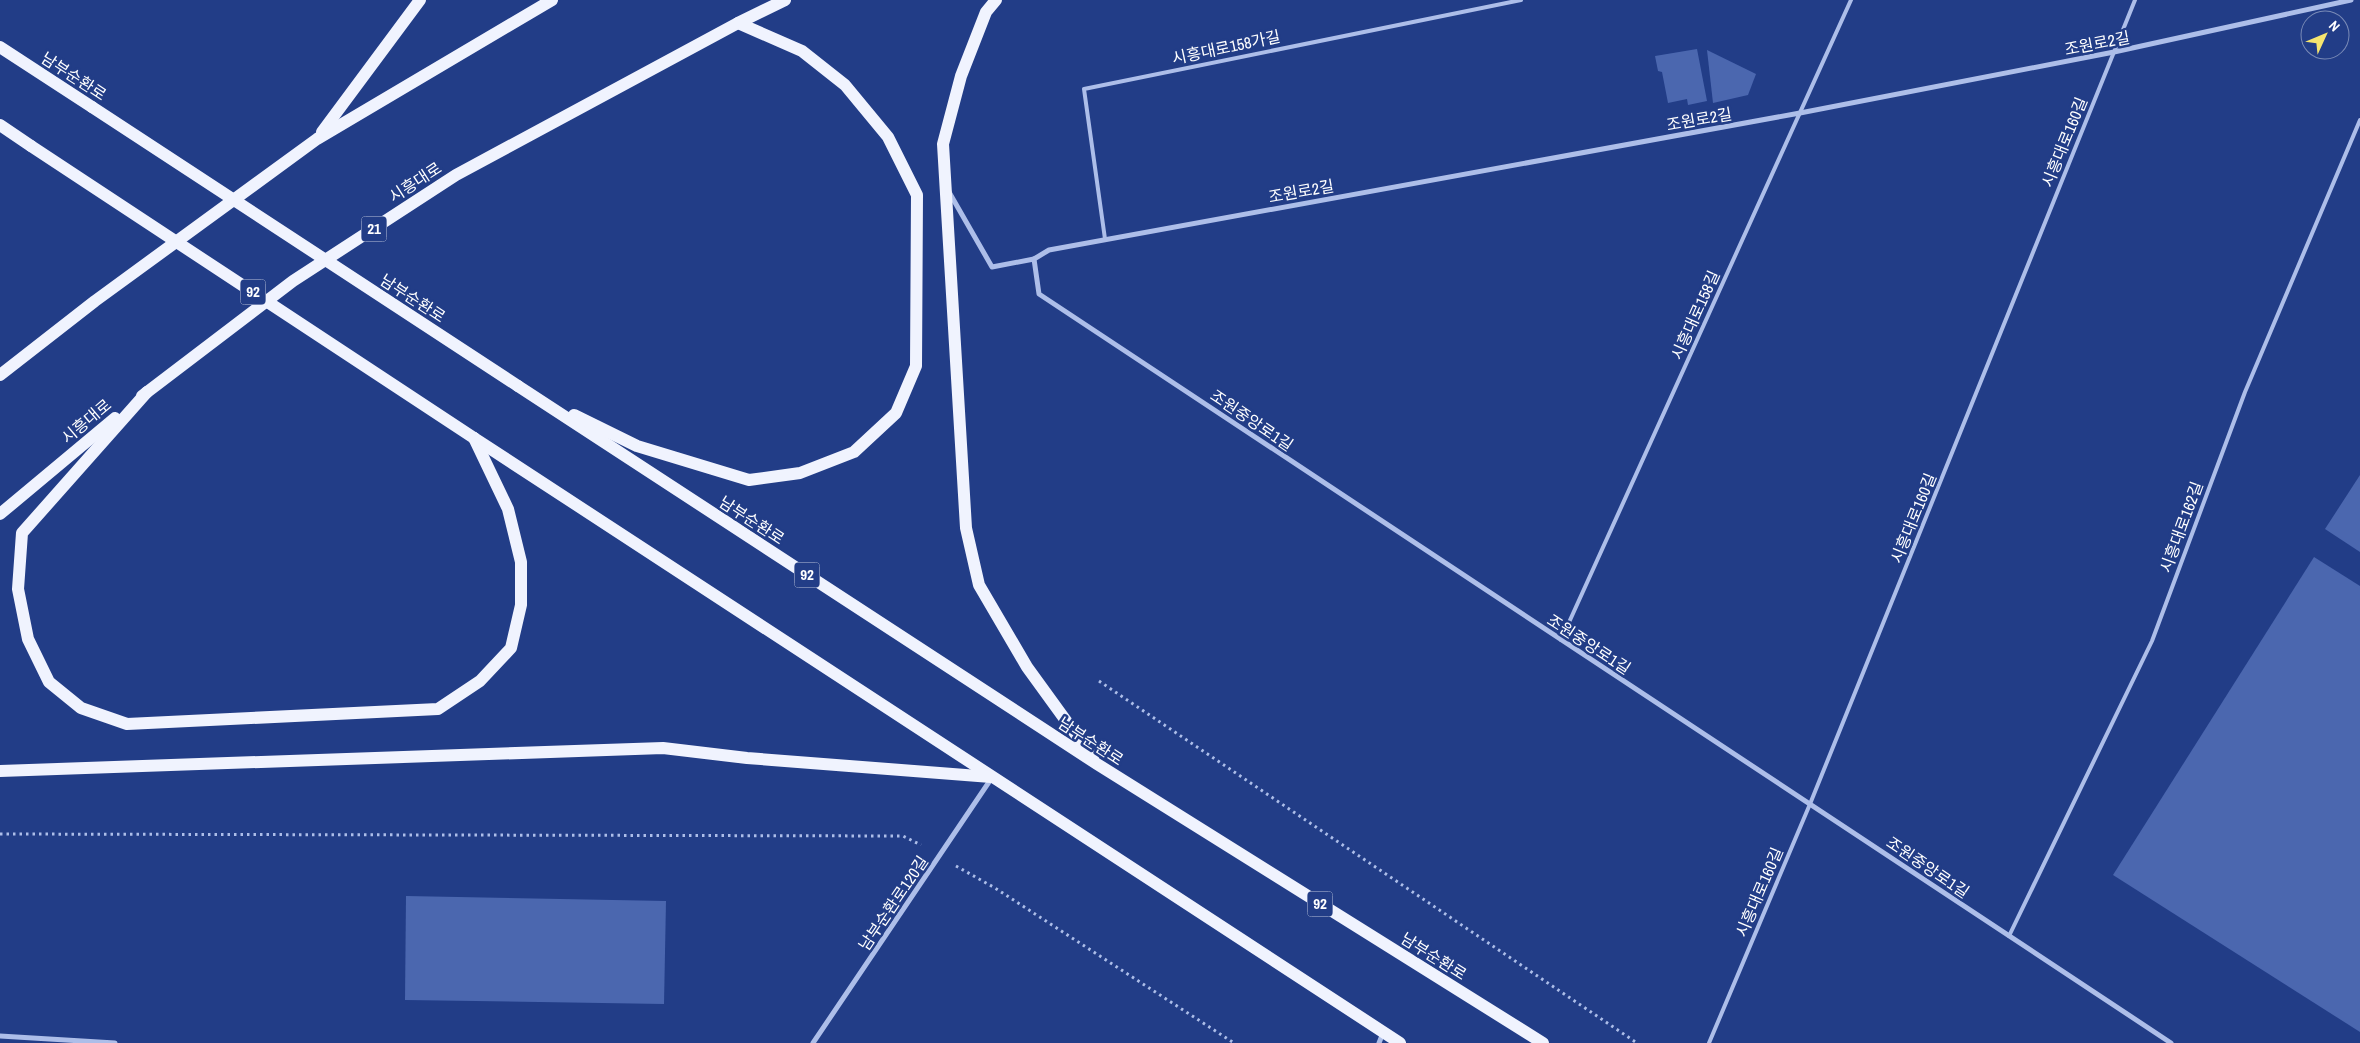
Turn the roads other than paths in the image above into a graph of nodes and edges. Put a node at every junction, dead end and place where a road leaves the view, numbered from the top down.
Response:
1 (420, 0) edge
2 (552, 0) edge
3 (785, 0) edge
4 (996, 0) edge
5 (1521, 0) edge
6 (1851, 0) edge
7 (2135, 0) edge
8 (2352, 0) edge
9 (738, 23) junction
10 (0, 47) edge
11 (2114, 52) junction
12 (1800, 114) junction
13 (2360, 120) edge
14 (0, 125) edge
15 (0, 130) edge
16 (317, 138) junction
17 (31, 146) junction
18 (945, 185) junction
19 (1105, 239) junction
20 (1034, 259) junction
21 (0, 375) edge
22 (518, 386) junction
23 (147, 392) junction
24 (474, 438) junction
25 (0, 514) edge
26 (1561, 640) junction
27 (1097, 764) junction
28 (0, 771) edge
29 (992, 777) junction
30 (1810, 804) junction
31 (2009, 936) junction
32 (0, 1036) edge
33 (1381, 1038) edge
34 (81, 1042) edge
35 (115, 1043) edge
36 (813, 1043) edge
37 (1400, 1043) edge
38 (1543, 1043) edge
39 (1709, 1043) edge
40 (2171, 1043) edge

1 - 16 main road
2 - 16 main road
3 - 9 main road, 시흥대로 / 21
4 - 18 main road
5 - 19 lane, 시흥대로158가길
6 - 12 lane, 시흥대로158길
7 - 11 lane, 시흥대로160길
8 - 11 street, 조원로2길
9 - 22 main road
9 - 23 main road, 시흥대로 / 21
10 - 22 main road, 남부순환로 / 92, bridge
11 - 12 street, 조원로2길
11 - 30 lane, 시흥대로160길
12 - 19 street, 조원로2길
12 - 26 lane, 시흥대로158길
13 - 31 lane, 시흥대로162길
14 - 17 main road, 92
15 - 17 main road
16 - 21 main road
17 - 24 main road, 92, bridge
18 - 20 street
18 - 27 main road
19 - 20 street, 조원로2길
20 - 26 street, 조원중앙로1길
22 - 27 main road, 남부순환로 / 92
23 - 24 main road
23 - 25 main road, 시흥대로 / 21
24 - 29 main road, 92
26 - 30 street, 조원중앙로1길
27 - 38 main road, 남부순환로 / 92
28 - 29 main road
29 - 33 main road, 92
29 - 36 street, 남부순환로120길
30 - 31 street, 조원중앙로1길
30 - 39 lane, 시흥대로160길
31 - 40 street, 조원중앙로1길
32 - 34 street
33 - 37 main road, 92
34 - 35 street

